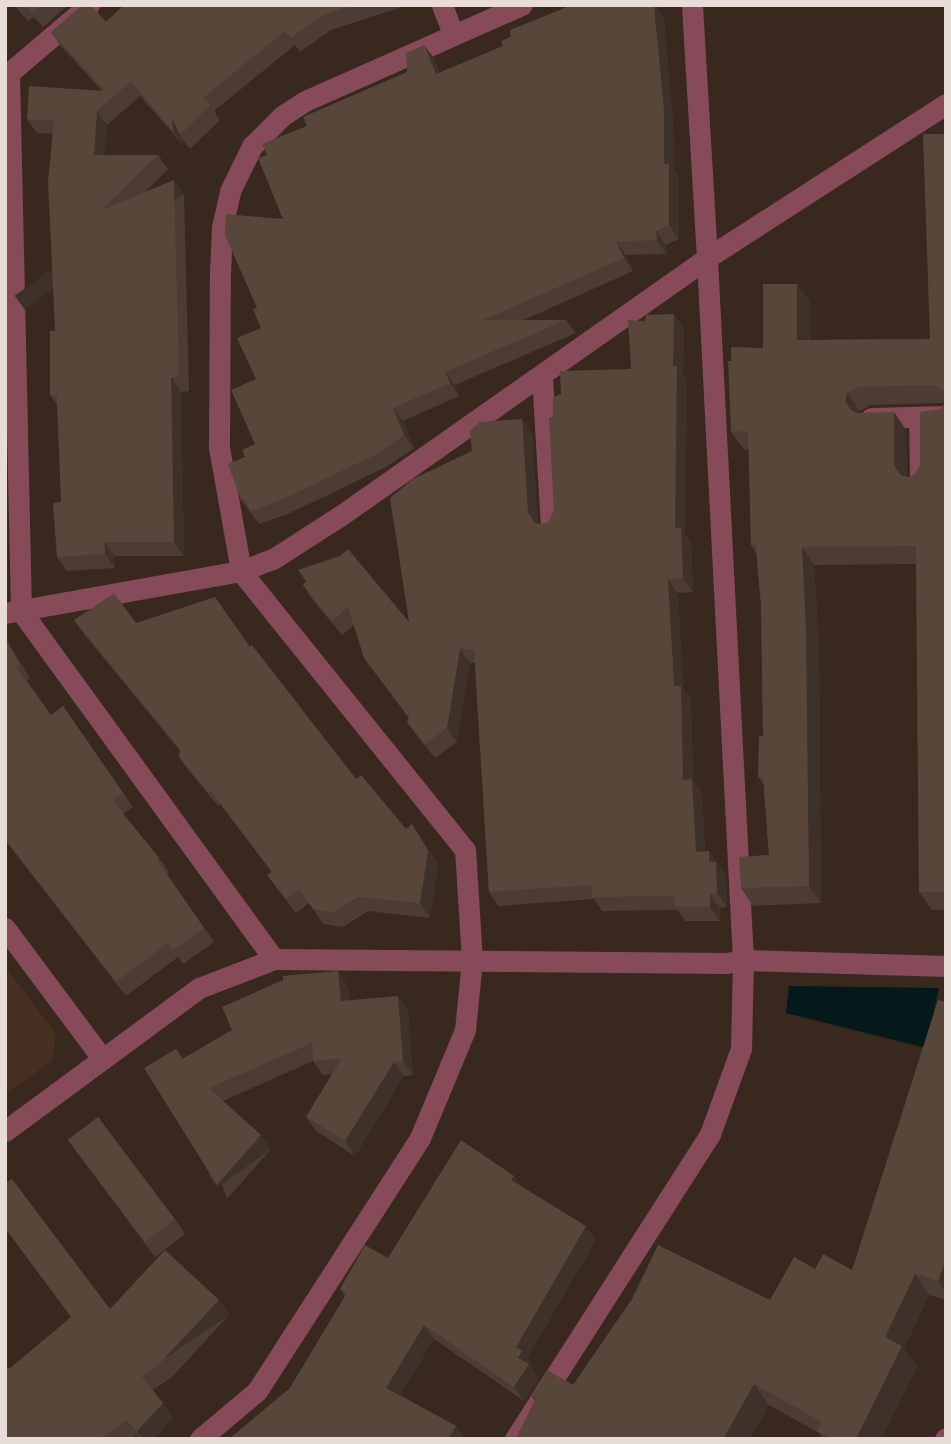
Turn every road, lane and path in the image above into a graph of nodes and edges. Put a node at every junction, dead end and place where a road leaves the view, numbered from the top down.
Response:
1 (89, 5) edge
2 (442, 5) edge
3 (522, 5) edge
4 (692, 5) edge
5 (453, 34) junction
6 (7, 71) edge
7 (946, 104) edge
8 (707, 258) junction
9 (542, 376) junction
10 (946, 416) edge
11 (919, 417) junction
12 (871, 418) edge
13 (920, 482) edge
14 (551, 526) edge
15 (241, 570) junction
16 (13, 612) edge
17 (5, 928) edge
18 (274, 959) junction
19 (472, 960) junction
20 (743, 960) junction
21 (946, 966) edge
22 (102, 1058) junction
23 (5, 1131) edge
24 (200, 1439) edge
25 (515, 1439) edge

1 - 6 street
2 - 5 street
3 - 5 street
4 - 8 street
5 - 15 street
6 - 16 street
7 - 8 street
8 - 9 street
8 - 20 street
9 - 14 street
9 - 15 street
10 - 11 street
11 - 12 street
11 - 13 street
15 - 16 street
15 - 19 street
16 - 18 street
17 - 22 street
18 - 19 street
18 - 22 street
19 - 20 street
19 - 24 street
20 - 21 street
20 - 25 street
22 - 23 street

